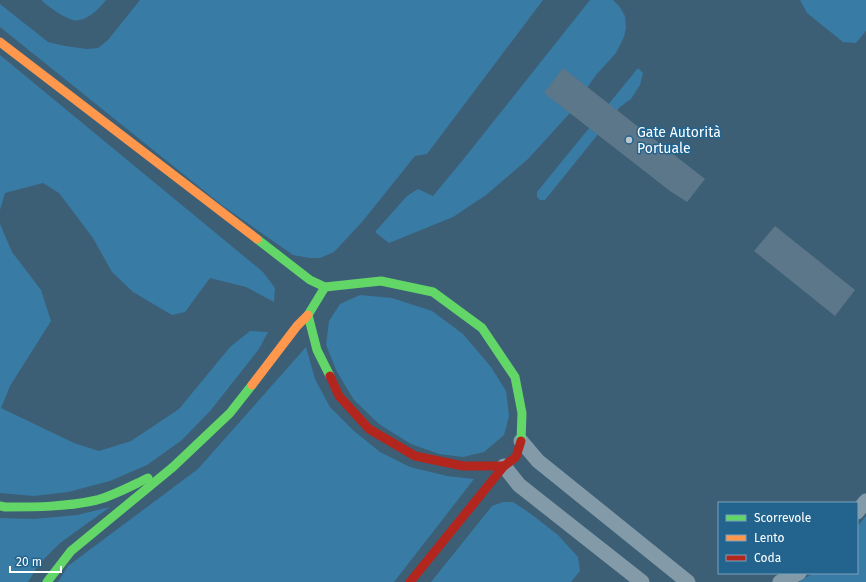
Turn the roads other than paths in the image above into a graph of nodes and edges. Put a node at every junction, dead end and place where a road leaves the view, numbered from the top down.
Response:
1 (0, 42) edge
2 (325, 287) junction
3 (308, 315) junction
4 (521, 441) junction
5 (504, 466) junction
6 (173, 467) junction
7 (866, 501) edge
8 (0, 506) edge
9 (858, 511) edge
10 (797, 574) edge
11 (47, 582) edge
12 (410, 582) edge
13 (642, 582) edge
14 (688, 582) edge
15 (780, 582) edge

1 - 2 main road
2 - 3 main road
2 - 4 main road
3 - 5 main road
3 - 6 main road
4 - 5 main road
4 - 14 street
5 - 12 main road
5 - 13 street
6 - 8 main road
6 - 11 main road
7 - 9 street
10 - 15 street

